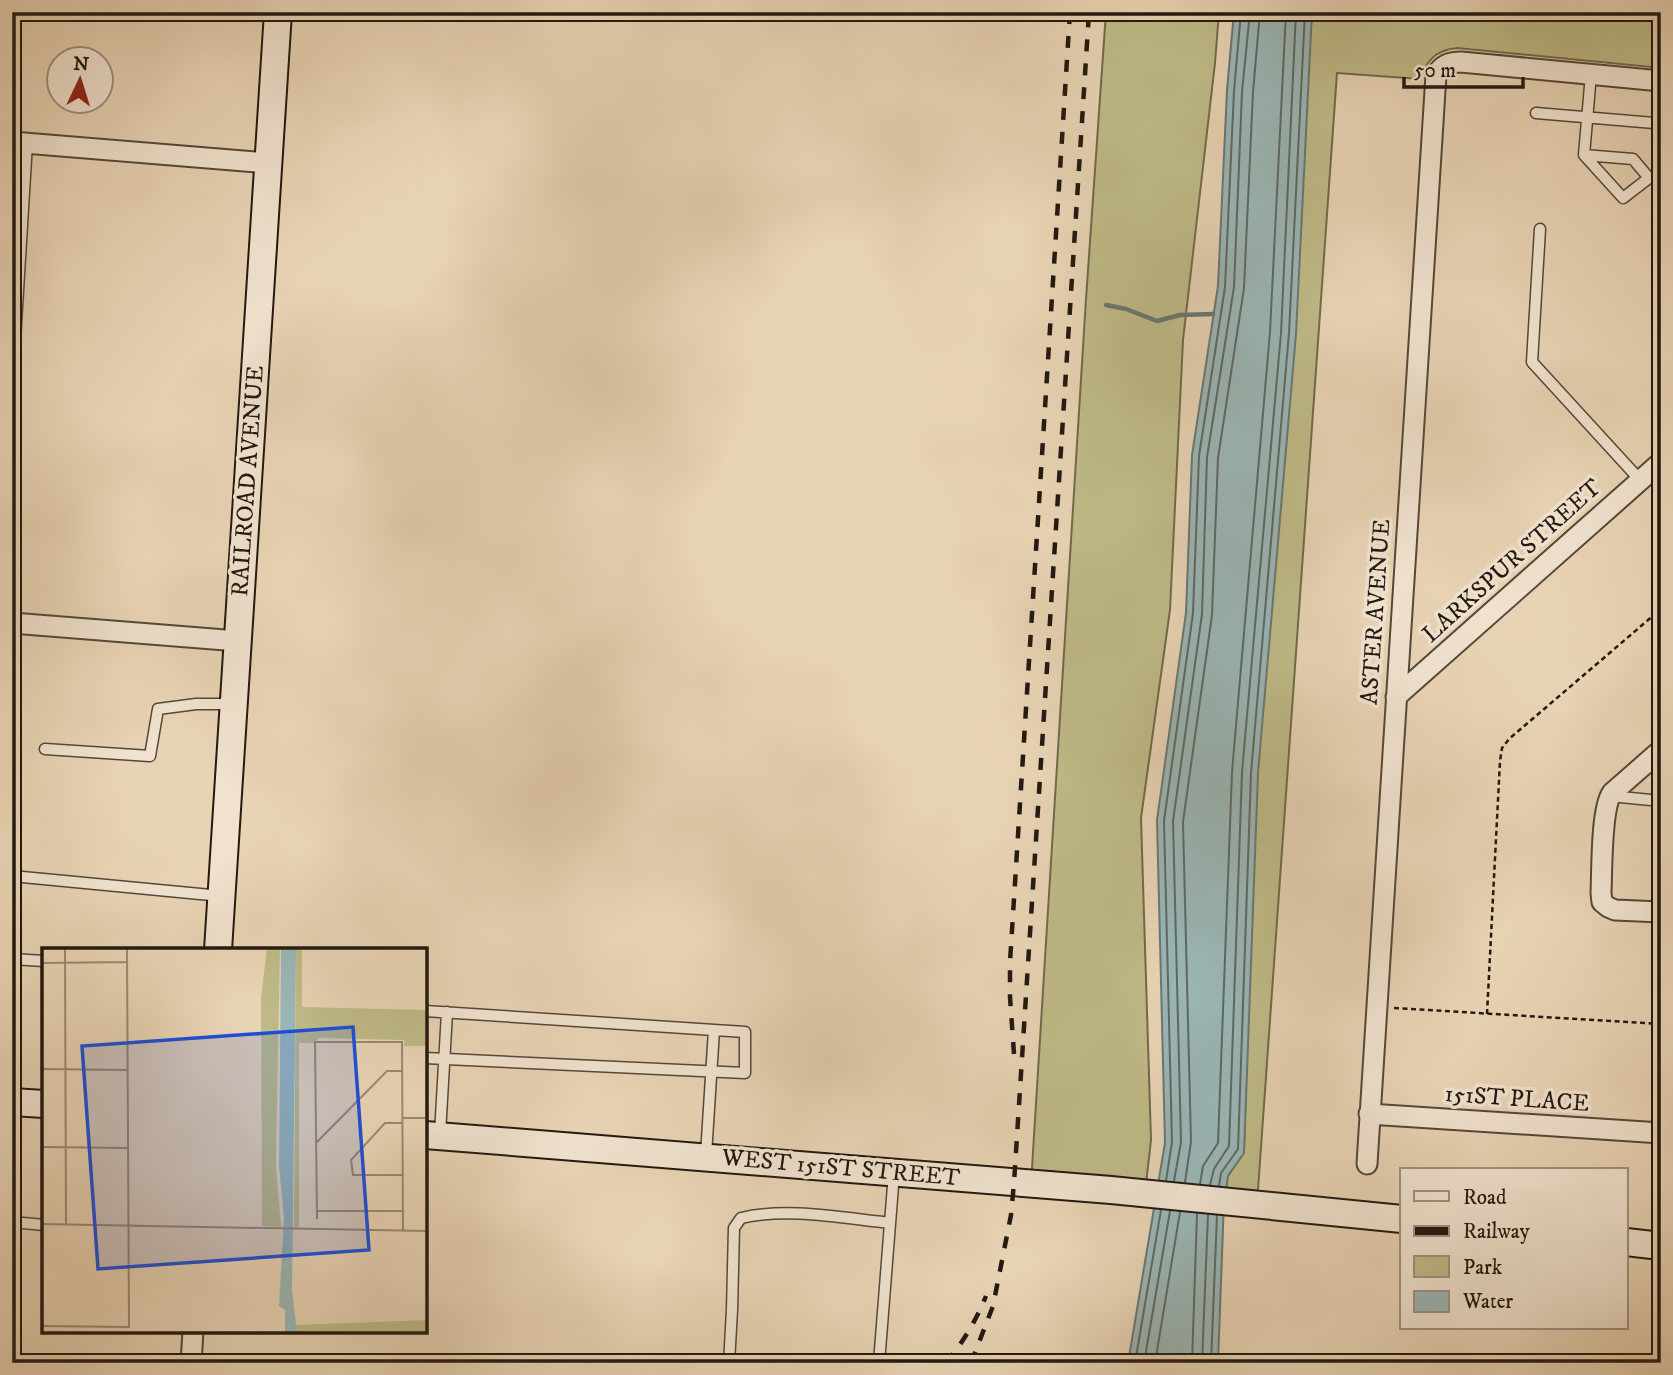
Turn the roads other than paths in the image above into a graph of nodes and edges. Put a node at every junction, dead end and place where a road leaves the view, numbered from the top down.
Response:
1 (278, 12) edge
2 (1591, 74) junction
3 (1661, 81) edge
4 (1536, 113) dead end
5 (1587, 117) junction
6 (1654, 123) dead end
7 (20, 143) edge
8 (1584, 155) junction
9 (269, 163) junction
10 (1540, 229) dead end
11 (12, 389) edge
12 (1661, 462) edge
13 (1640, 480) junction
14 (12, 623) edge
15 (238, 641) junction
16 (1396, 697) junction
17 (234, 704) junction
18 (45, 749) dead end
19 (1661, 750) edge
20 (1609, 796) junction
21 (1661, 800) edge
22 (12, 876) edge
23 (221, 896) junction
24 (1661, 912) edge
25 (218, 948) edge
26 (12, 959) edge
27 (42, 961) edge
28 (427, 1011) edge
29 (447, 1012) junction
30 (714, 1030) junction
31 (427, 1058) edge
32 (445, 1059) junction
33 (711, 1072) junction
34 (12, 1102) edge
35 (42, 1104) edge
36 (1370, 1114) junction
37 (1661, 1133) edge
38 (433, 1135) edge
39 (706, 1157) junction
40 (1367, 1164) dead end
41 (894, 1172) junction
42 (1400, 1219) edge
43 (12, 1222) edge
44 (890, 1223) junction
45 (42, 1225) edge
46 (1628, 1242) edge
47 (1661, 1246) edge
48 (193, 1333) edge
49 (191, 1363) edge
50 (729, 1363) edge
51 (879, 1363) edge

1 - 9 street, RAILROAD AVENUE
2 - 3 street
2 - 5 lane
2 - 16 street, ASTER AVENUE
4 - 5 lane
5 - 6 lane
5 - 8 lane
7 - 9 street
7 - 11 lane
8 - 8 lane
9 - 15 street, RAILROAD AVENUE
10 - 13 lane
12 - 13 street, LARKSPUR STREET
13 - 16 street, LARKSPUR STREET
14 - 15 street
15 - 17 street, RAILROAD AVENUE
16 - 36 street, ASTER AVENUE
17 - 18 lane
17 - 23 street, RAILROAD AVENUE
19 - 20 street
20 - 21 lane
20 - 24 street
22 - 23 lane
23 - 25 street, RAILROAD AVENUE
26 - 27 lane
28 - 29 lane
29 - 30 lane
29 - 32 lane
30 - 33 lane
30 - 33 lane
31 - 32 lane
32 - 33 lane
32 - 38 lane
33 - 39 lane
34 - 35 street
36 - 37 street, 151ST PLACE
36 - 40 street, ASTER AVENUE
38 - 39 street, WEST 151ST STREET
39 - 41 street, WEST 151ST STREET
41 - 42 street, WEST 151ST STREET
41 - 44 lane
43 - 45 lane
44 - 50 lane
44 - 51 lane
46 - 47 street
48 - 49 street

